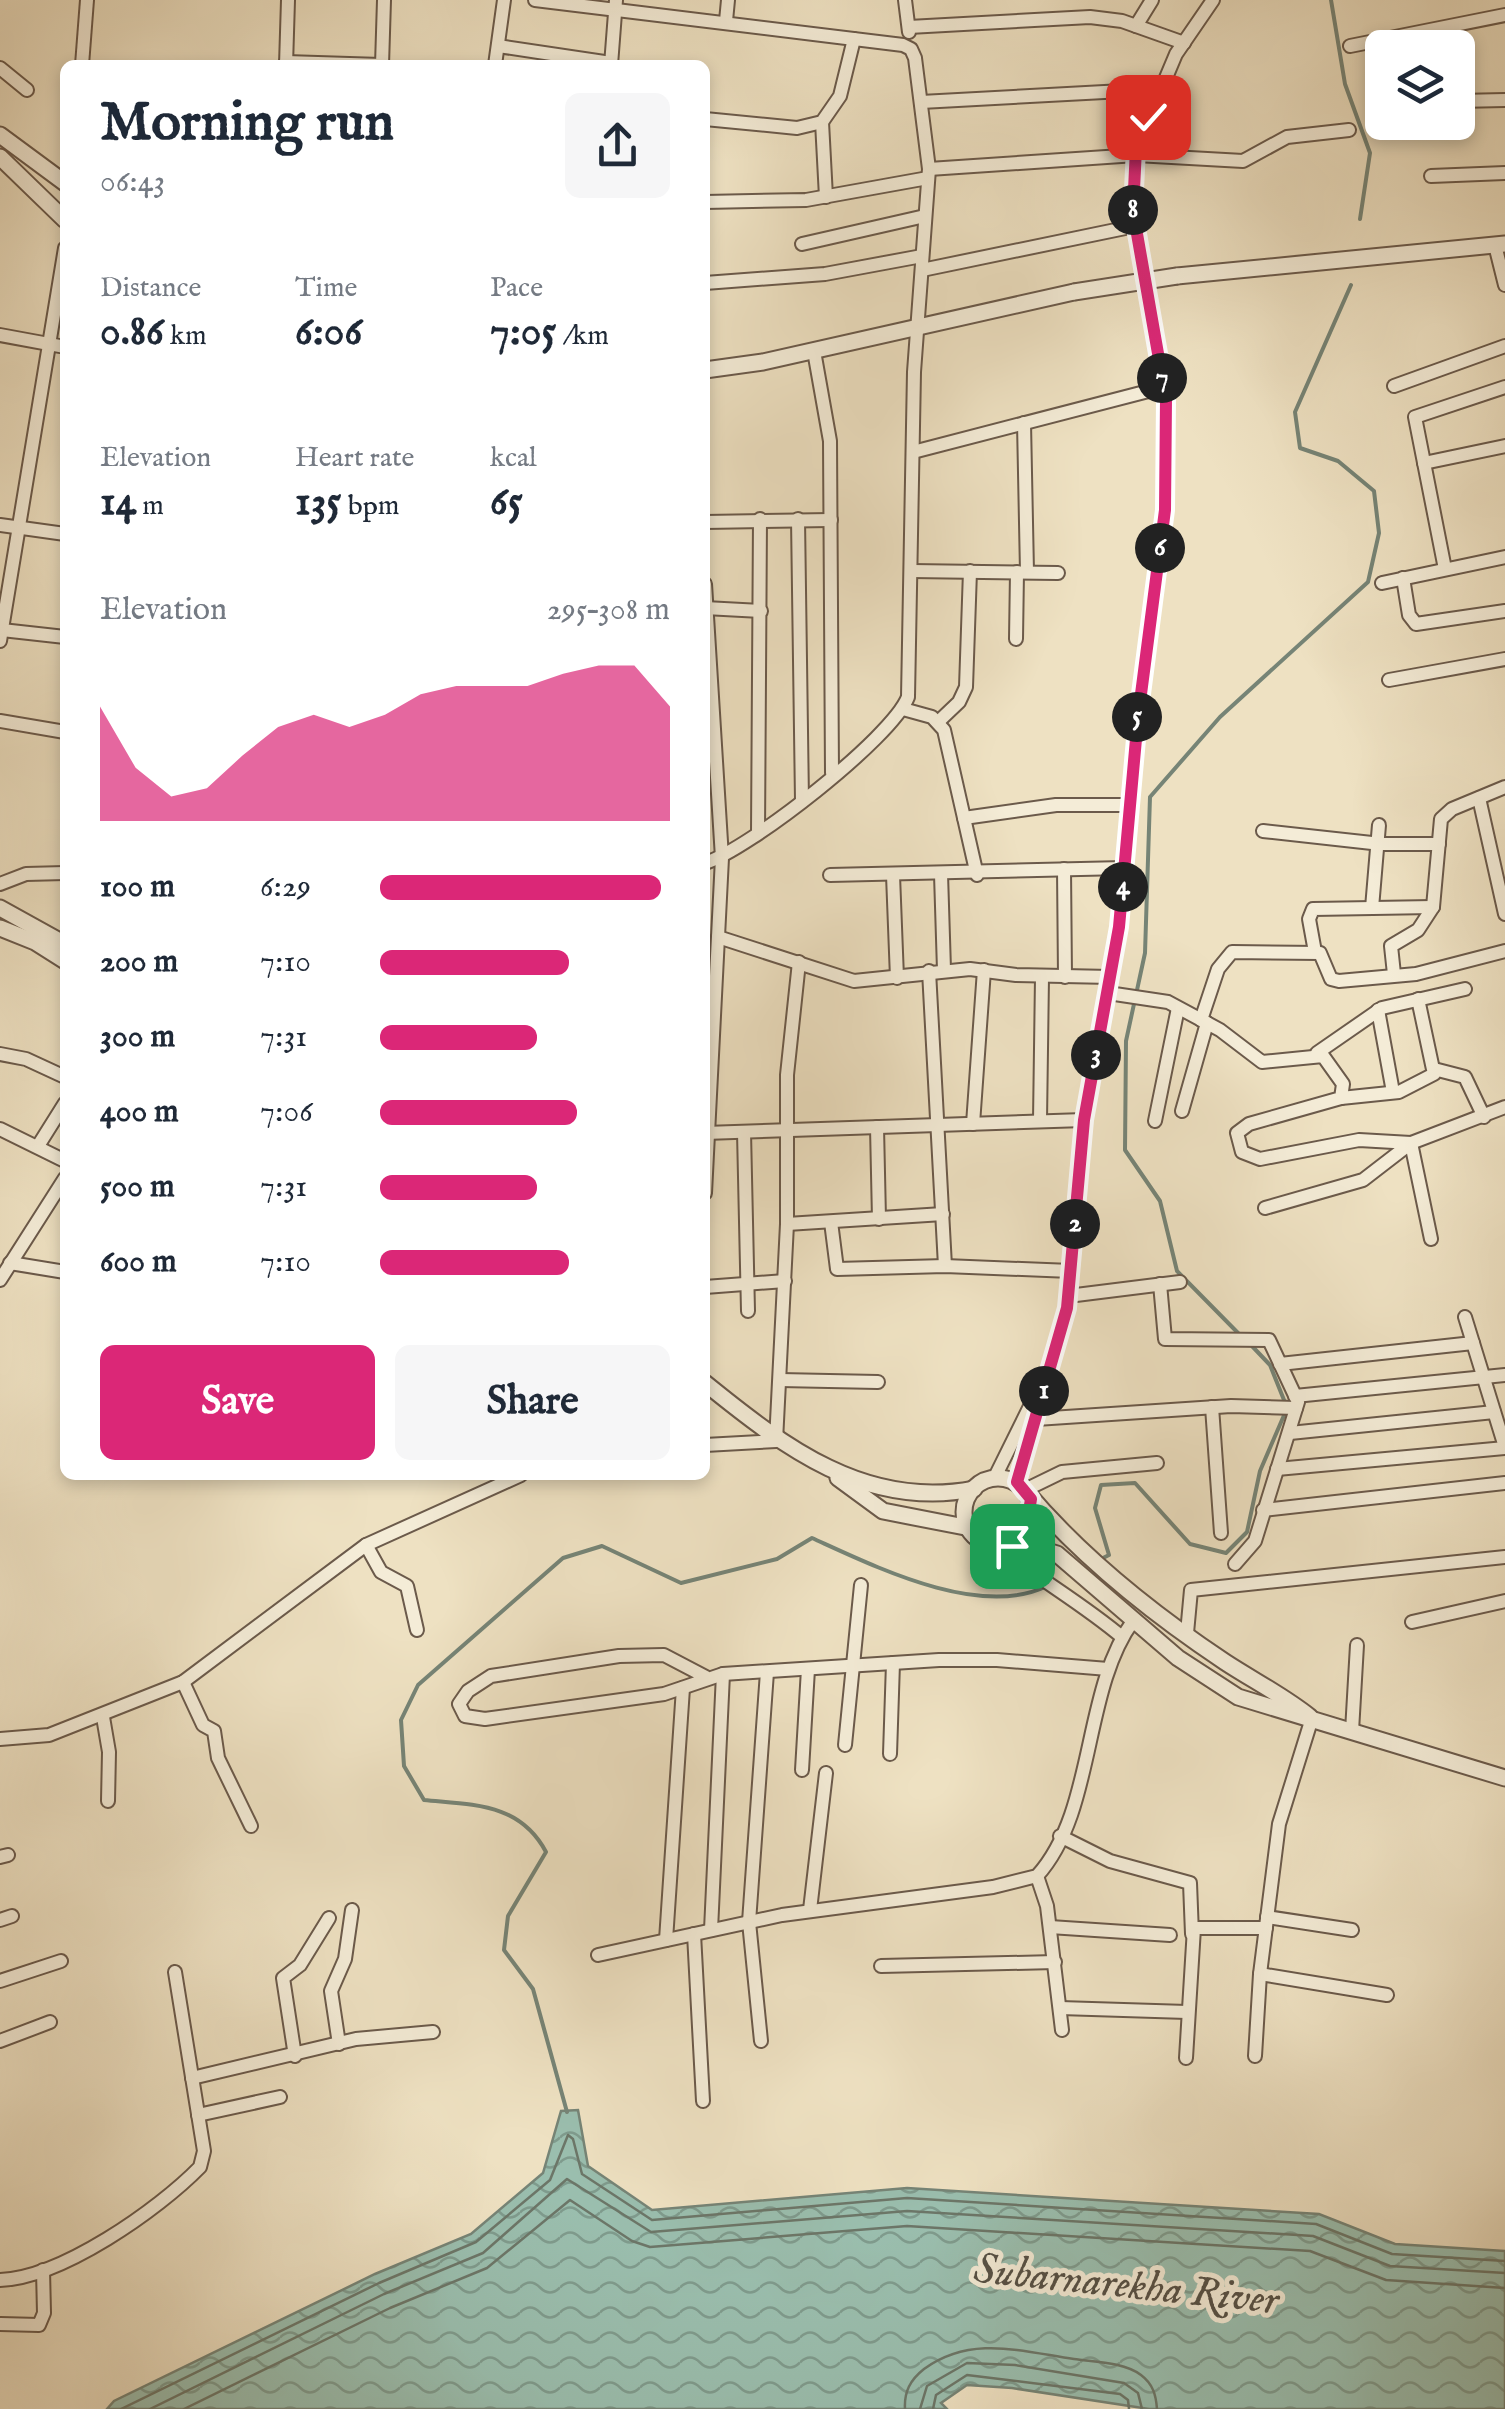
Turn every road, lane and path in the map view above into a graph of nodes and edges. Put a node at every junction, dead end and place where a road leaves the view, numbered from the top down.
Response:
1 (87, 0) edge
2 (288, 0) edge
3 (384, 0) edge
4 (504, 0) edge
5 (535, 0) edge
6 (728, 0) edge
7 (905, 0) edge
8 (1152, 0) edge
9 (1213, 0) edge
10 (615, 6) edge
11 (1505, 16) edge
12 (726, 21) junction
13 (1136, 26) junction
14 (908, 28) junction
15 (1446, 30) edge
16 (854, 39) junction
17 (1184, 43) junction
18 (1365, 45) edge
19 (498, 46) junction
20 (1350, 46) dead end
21 (911, 49) junction
22 (82, 60) edge
23 (286, 60) edge
24 (382, 60) edge
25 (496, 60) edge
26 (586, 60) edge
27 (611, 60) edge
28 (0, 68) edge
29 (27, 90) dead end
30 (1157, 96) junction
31 (1505, 100) edge
32 (1475, 101) edge
33 (920, 102) junction
34 (710, 119) edge
35 (822, 122) junction
36 (1350, 130) dead end
37 (0, 136) edge
38 (1136, 155) junction
39 (0, 156) edge
40 (1505, 173) edge
41 (929, 174) junction
42 (1431, 176) dead end
43 (60, 179) edge
44 (826, 197) junction
45 (710, 202) edge
46 (60, 215) edge
47 (926, 216) junction
48 (1136, 226) junction
49 (802, 244) dead end
50 (1500, 244) edge
51 (922, 263) junction
52 (60, 276) edge
53 (710, 283) edge
54 (1505, 285) edge
55 (917, 329) junction
56 (0, 335) edge
57 (48, 344) junction
58 (60, 346) edge
59 (1505, 346) edge
60 (814, 351) junction
61 (710, 369) edge
62 (1164, 386) junction
63 (1394, 386) dead end
64 (1505, 387) edge
65 (1024, 422) junction
66 (1505, 446) edge
67 (913, 452) junction
68 (1424, 463) junction
69 (798, 519) junction
70 (760, 520) junction
71 (831, 520) junction
72 (710, 522) edge
73 (0, 525) edge
74 (17, 528) junction
75 (60, 533) edge
76 (1505, 557) edge
77 (1445, 568) junction
78 (912, 571) junction
79 (970, 571) junction
80 (1022, 572) junction
81 (1058, 573) dead end
82 (1403, 578) junction
83 (1382, 582) dead end
84 (710, 608) edge
85 (761, 610) junction
86 (1505, 612) edge
87 (1, 636) edge
88 (60, 637) edge
89 (1016, 639) dead end
90 (1505, 659) edge
91 (1389, 680) dead end
92 (710, 682) edge
93 (903, 710) junction
94 (0, 721) edge
95 (938, 722) junction
96 (60, 731) edge
97 (832, 774) junction
98 (1505, 788) edge
99 (1479, 798) junction
100 (802, 800) junction
101 (1130, 805) junction
102 (964, 818) junction
103 (1379, 826) dead end
104 (1263, 831) dead end
105 (758, 833) junction
106 (1381, 844) junction
107 (1439, 844) junction
108 (722, 858) junction
109 (710, 861) edge
110 (1124, 868) junction
111 (1064, 869) junction
112 (60, 874) edge
113 (940, 874) junction
114 (977, 874) junction
115 (830, 875) dead end
116 (892, 875) junction
117 (1501, 882) edge
118 (0, 884) edge
119 (0, 908) edge
120 (1372, 908) junction
121 (1433, 908) junction
122 (1505, 914) edge
123 (0, 928) edge
124 (718, 937) junction
125 (60, 941) edge
126 (1505, 951) edge
127 (1315, 952) junction
128 (60, 958) edge
129 (799, 962) junction
130 (944, 970) junction
131 (984, 970) junction
132 (929, 971) junction
133 (1394, 974) junction
134 (1042, 977) junction
135 (1065, 977) junction
136 (1111, 977) junction
137 (897, 978) junction
138 (1465, 989) dead end
139 (1108, 994) junction
140 (1418, 999) junction
141 (1173, 1005) junction
142 (710, 1008) edge
143 (1378, 1010) junction
144 (1204, 1021) junction
145 (0, 1054) edge
146 (1317, 1054) junction
147 (1434, 1069) junction
148 (60, 1074) edge
149 (1392, 1092) junction
150 (1341, 1098) junction
151 (1505, 1107) edge
152 (60, 1111) edge
153 (1182, 1111) dead end
154 (1484, 1117) junction
155 (1084, 1120) junction
156 (1155, 1121) dead end
157 (1040, 1122) junction
158 (973, 1124) junction
159 (935, 1125) junction
160 (877, 1127) junction
161 (0, 1129) edge
162 (788, 1131) junction
163 (744, 1132) junction
164 (710, 1133) edge
165 (1411, 1144) junction
166 (38, 1146) junction
167 (60, 1158) edge
168 (60, 1186) edge
169 (1265, 1208) dead end
170 (943, 1214) junction
171 (879, 1218) junction
172 (831, 1222) junction
173 (787, 1224) junction
174 (1431, 1239) dead end
175 (10, 1262) junction
176 (945, 1266) junction
177 (60, 1271) edge
178 (1071, 1272) junction
179 (0, 1280) edge
180 (785, 1280) junction
181 (1180, 1282) dead end
182 (748, 1284) junction
183 (1160, 1284) junction
184 (710, 1287) edge
185 (1068, 1296) junction
186 (748, 1311) dead end
187 (1465, 1317) dead end
188 (1473, 1343) junction
189 (1054, 1355) junction
190 (1280, 1364) junction
191 (1505, 1375) edge
192 (1484, 1378) junction
193 (780, 1380) junction
194 (878, 1382) dead end
195 (710, 1388) edge
196 (1296, 1402) junction
197 (1212, 1407) junction
198 (1494, 1412) junction
199 (1036, 1419) junction
200 (1290, 1433) junction
201 (776, 1441) junction
202 (710, 1445) edge
203 (1505, 1448) edge
204 (1157, 1462) dead end
205 (1277, 1468) junction
206 (832, 1472) junction
207 (994, 1478) junction
208 (510, 1480) edge
209 (1505, 1483) edge
210 (1021, 1486) junction
211 (974, 1488) junction
212 (1263, 1510) junction
213 (965, 1527) junction
214 (1221, 1533) dead end
215 (1018, 1542) junction
216 (366, 1545) junction
217 (1001, 1548) junction
218 (1505, 1557) edge
219 (1235, 1564) dead end
220 (861, 1585) dead end
221 (1505, 1601) edge
222 (1133, 1621) junction
223 (1412, 1622) dead end
224 (417, 1630) dead end
225 (1187, 1633) junction
226 (1122, 1637) junction
227 (1357, 1645) dead end
228 (894, 1663) junction
229 (852, 1666) junction
230 (808, 1669) junction
231 (1108, 1669) junction
232 (767, 1672) junction
233 (724, 1674) junction
234 (706, 1678) junction
235 (183, 1682) junction
236 (683, 1688) junction
237 (102, 1716) junction
238 (1312, 1718) junction
239 (1352, 1731) junction
240 (1, 1742) edge
241 (844, 1745) dead end
242 (890, 1754) dead end
243 (802, 1770) dead end
244 (826, 1772) dead end
245 (1505, 1778) edge
246 (108, 1801) dead end
247 (251, 1826) dead end
248 (1060, 1836) junction
249 (1037, 1876) junction
250 (352, 1910) dead end
251 (810, 1910) junction
252 (330, 1918) dead end
253 (748, 1922) junction
254 (1267, 1922) junction
255 (1050, 1927) junction
256 (711, 1930) junction
257 (1352, 1930) dead end
258 (694, 1934) junction
259 (1192, 1934) junction
260 (1170, 1936) dead end
261 (666, 1940) junction
262 (598, 1954) dead end
263 (61, 1960) dead end
264 (1055, 1962) junction
265 (881, 1966) dead end
266 (175, 1972) dead end
267 (1260, 1974) junction
268 (0, 1980) edge
269 (1387, 1995) dead end
270 (1060, 2008) junction
271 (1188, 2012) junction
272 (50, 2022) dead end
273 (1062, 2030) dead end
274 (433, 2032) dead end
275 (0, 2041) edge
276 (761, 2041) dead end
277 (339, 2044) junction
278 (295, 2056) junction
279 (1255, 2056) dead end
280 (1186, 2058) dead end
281 (192, 2078) junction
282 (280, 2097) dead end
283 (703, 2101) dead end
284 (198, 2115) junction
285 (44, 2270) junction
286 (0, 2280) edge
287 (0, 2324) edge

1 - 22 street
2 - 23 street
3 - 24 street
4 - 19 street
5 - 10 street
6 - 12 street
7 - 14 street
8 - 13 street
9 - 17 street
10 - 12 street
10 - 27 street
11 - 15 street
12 - 16 street
13 - 14 street
13 - 17 street
14 - 21 street
16 - 21 street
16 - 35 street
17 - 30 street
18 - 20 street
19 - 25 street
19 - 26 street
21 - 33 street
28 - 29 street
30 - 33 street
30 - 38 street
31 - 32 street
33 - 41 street
34 - 35 street
35 - 44 street
36 - 38 street
37 - 43 street
38 - 41 street
38 - 48 street
39 - 46 street
40 - 42 street
41 - 44 street
41 - 47 street
44 - 45 street
47 - 49 street
47 - 51 street
48 - 51 street
48 - 62 street
50 - 54 street
50 - 55 street, bridge
51 - 53 street
51 - 55 street
52 - 57 street
55 - 60 street
55 - 67 street
56 - 57 street
57 - 58 street
57 - 74 street
59 - 63 street
60 - 61 street
60 - 71 street
62 - 65 street
62 - 101 street
64 - 68 street
65 - 67 street
65 - 80 street
66 - 68 street
67 - 78 street
68 - 77 street
69 - 70 street
69 - 71 street
69 - 100 street
70 - 72 street
70 - 85 street
71 - 97 street
73 - 74 street
74 - 75 street
74 - 87 street
76 - 77 street
77 - 82 street
78 - 79 street
78 - 93 street
79 - 80 street
79 - 95 street
80 - 81 street
80 - 89 street
82 - 83 street
82 - 86 street
84 - 85 street
85 - 105 street
87 - 88 street
90 - 91 street
92 - 108 street
93 - 95 street
93 - 97 street
94 - 96 street
95 - 102 street
97 - 100 street
98 - 99 street
99 - 107 street
99 - 117 street
100 - 105 street
101 - 102 street
101 - 110 street
102 - 114 street
103 - 106 street
104 - 106 street
105 - 108 street
106 - 107 street
106 - 120 street
107 - 121 street
108 - 109 street
108 - 124 street
110 - 111 street
110 - 136 street
111 - 114 street
111 - 135 street
112 - 118 street
113 - 114 street
113 - 116 street
113 - 130 street
115 - 116 street
116 - 137 street
117 - 122 street
119 - 125 street
120 - 121 street
120 - 127 street
121 - 133 street
123 - 128 street
124 - 129 street
124 - 142 street
126 - 133 street
127 - 133 street
127 - 144 street
129 - 137 street
129 - 162 street
130 - 131 street
130 - 132 street
131 - 134 street
131 - 158 street
132 - 137 street
132 - 159 street
134 - 135 street
134 - 157 street
135 - 136 street
136 - 139 street
138 - 140 street
139 - 141 street
139 - 155 street
140 - 143 street
140 - 147 street
141 - 144 street
141 - 156 street
143 - 146 street
143 - 149 street
144 - 146 street
144 - 153 street
145 - 148 street
146 - 150 street
147 - 149 street
147 - 154 street
149 - 150 street
150 - 165 street
151 - 154 street
152 - 166 street
154 - 165 street
155 - 157 street
155 - 178 street
157 - 158 street
158 - 159 street
159 - 160 street
159 - 170 street
160 - 162 street
160 - 171 street
161 - 166 street
162 - 163 street
162 - 173 street
163 - 164 street
163 - 182 street
165 - 169 street
165 - 174 street
166 - 167 street
168 - 175 street
170 - 171 street
170 - 176 street
171 - 172 street
172 - 173 street
172 - 176 street
173 - 180 street
175 - 177 street
175 - 179 street
176 - 178 street
178 - 185 street
180 - 182 street
180 - 193 street
181 - 183 street
182 - 184 street
182 - 186 street
183 - 185 street
183 - 190 street
185 - 189 street
187 - 188 street
188 - 190 street
188 - 192 street
189 - 199 street
189 - 207 street
190 - 196 street
191 - 192 street
192 - 196 street
192 - 198 street
193 - 194 street
193 - 201 street
195 - 201 street
196 - 197 street
196 - 200 street
197 - 199 street
197 - 214 street
198 - 200 street
198 - 203 street
199 - 210 street
200 - 205 street
201 - 202 street
201 - 206 street
203 - 205 street
204 - 210 street
205 - 212 street
206 - 211 street
206 - 213 street
207 - 210 street
207 - 211 street
208 - 216 street
209 - 212 street
210 - 215 street
210 - 225 street
211 - 213 street
212 - 219 street
213 - 217 street
215 - 217 street
215 - 222 street
216 - 224 street
216 - 235 street
217 - 226 street
218 - 225 street
220 - 229 street
221 - 223 street
222 - 226 street
222 - 238 street
225 - 238 street
226 - 231 street
227 - 239 street
228 - 229 street
228 - 231 street
228 - 242 street
229 - 230 street
229 - 241 street
230 - 232 street
230 - 243 street
231 - 248 street
232 - 233 street
232 - 253 street
233 - 234 street
233 - 256 street
234 - 236 street
234 - 236 street
235 - 237 street
235 - 247 street
236 - 261 street
237 - 240 street
237 - 246 street
238 - 239 street
238 - 254 street
239 - 245 street
244 - 251 street
248 - 249 street
248 - 259 street
249 - 251 street
249 - 255 street
250 - 277 street
251 - 253 street
252 - 278 street
253 - 256 street
253 - 276 street
254 - 257 street
254 - 259 street
254 - 267 street
255 - 260 street
255 - 264 street
256 - 258 street
258 - 261 street
258 - 283 street
259 - 271 street
261 - 262 street
263 - 268 street
264 - 265 street
264 - 270 street
266 - 281 street
267 - 269 street
267 - 279 street
270 - 271 street
270 - 273 street
271 - 280 street
272 - 275 street
274 - 277 street
277 - 278 street
278 - 281 street
281 - 284 street
282 - 284 street
284 - 285 street
285 - 286 street
285 - 287 street

